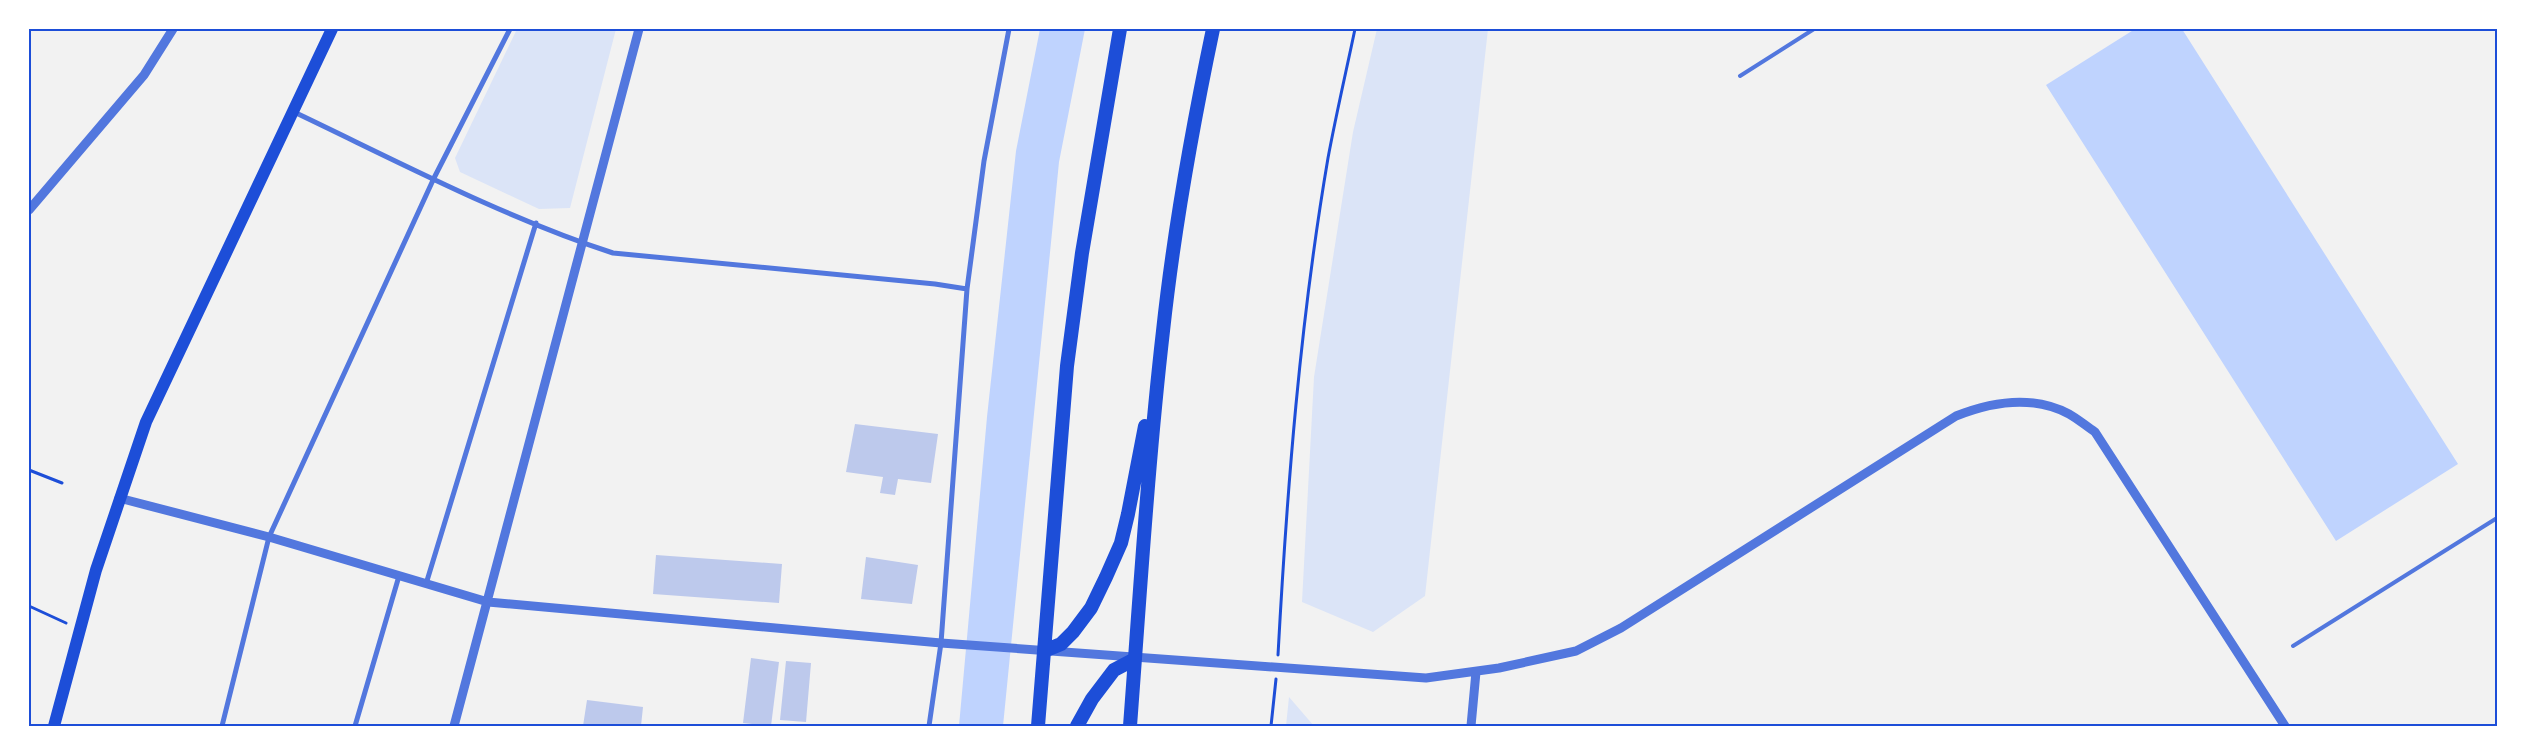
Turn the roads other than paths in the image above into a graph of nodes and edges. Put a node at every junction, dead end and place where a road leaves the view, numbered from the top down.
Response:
1 (174, 29) edge
2 (332, 29) edge
3 (510, 29) edge
4 (639, 29) edge
5 (1009, 29) edge
6 (1120, 29) edge
7 (1213, 29) edge
8 (1814, 29) edge
9 (1740, 76) dead end
10 (294, 112) junction
11 (434, 178) junction
12 (29, 210) edge
13 (536, 224) junction
14 (583, 243) junction
15 (967, 288) junction
16 (1163, 332) junction
17 (119, 498) junction
18 (2497, 518) edge
19 (269, 537) junction
20 (399, 576) junction
21 (426, 584) junction
22 (488, 602) junction
23 (941, 643) junction
24 (2293, 646) dead end
25 (1044, 651) junction
26 (1135, 658) junction
27 (1476, 672) junction
28 (54, 726) edge
29 (222, 726) edge
30 (355, 726) edge
31 (454, 726) edge
32 (929, 726) edge
33 (1038, 726) edge
34 (1077, 726) edge
35 (1130, 726) edge
36 (1470, 726) edge
37 (2285, 726) edge

1 - 12 street
2 - 10 main road
3 - 11 street
4 - 14 street
5 - 15 street
6 - 25 highway
7 - 16 highway
8 - 9 lane
10 - 11 street
10 - 17 main road
11 - 13 street
11 - 19 street
13 - 14 street
13 - 21 street
14 - 15 street
14 - 22 street
15 - 23 street
16 - 25 highway
16 - 26 highway
17 - 19 street
17 - 28 main road
18 - 24 lane
19 - 20 street
19 - 29 street
20 - 21 street
20 - 30 street
21 - 22 street
22 - 23 street
22 - 31 street
23 - 25 street
23 - 32 street
25 - 26 street
25 - 33 highway
26 - 27 street
26 - 34 highway
26 - 35 highway
27 - 36 street
27 - 37 street

